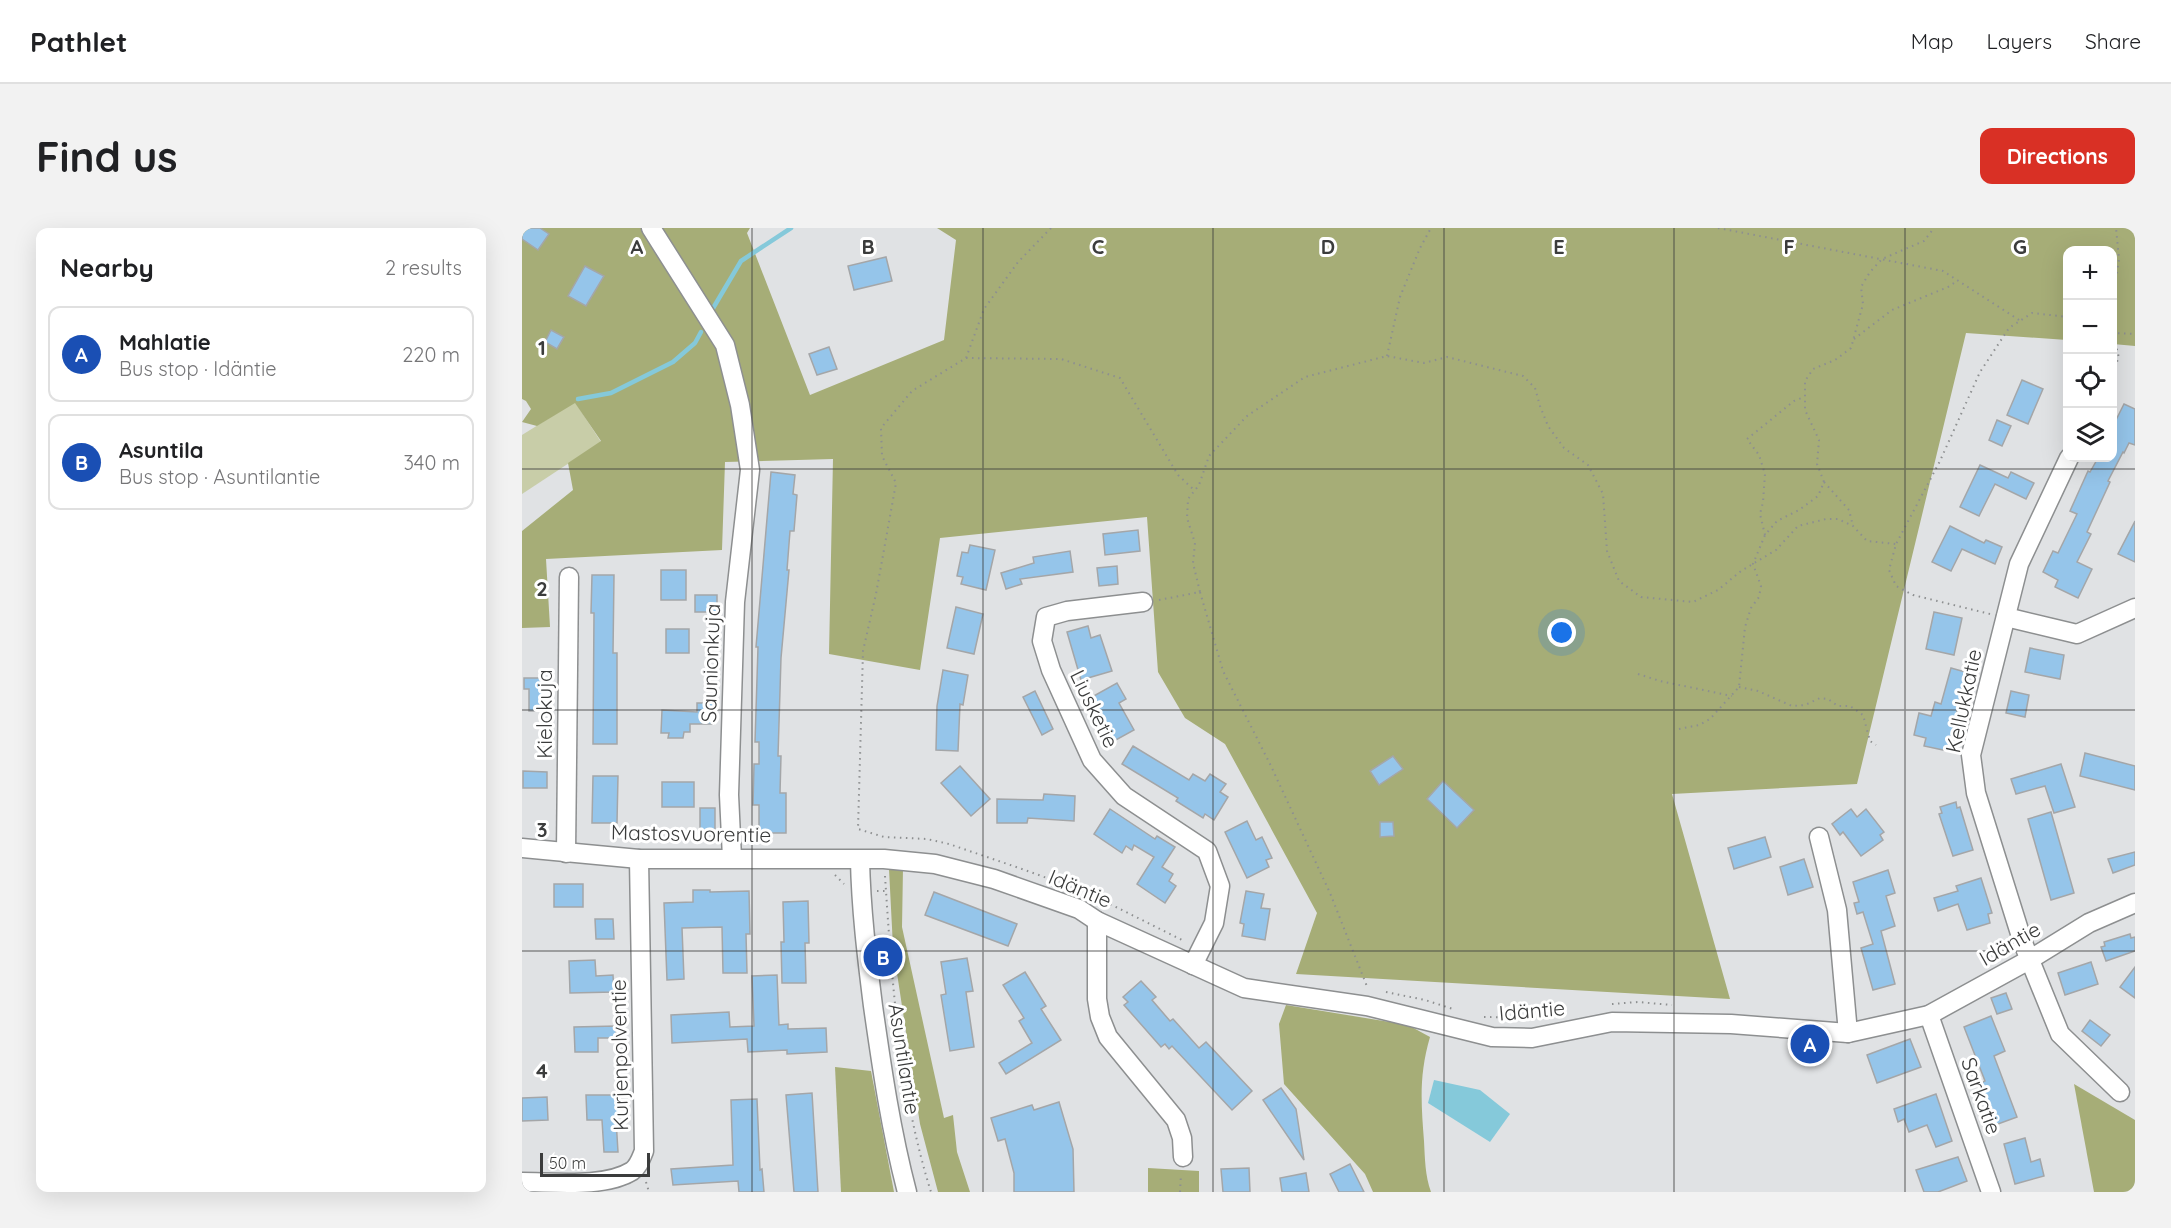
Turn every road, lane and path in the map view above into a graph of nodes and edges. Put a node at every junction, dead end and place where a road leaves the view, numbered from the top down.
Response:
1 (651, 228) edge
2 (1051, 228) edge
3 (1431, 228) edge
4 (1718, 228) edge
5 (1934, 228) edge
6 (2116, 228) edge
7 (1882, 259) junction
8 (1958, 280) junction
9 (2112, 300) edge
10 (2063, 317) edge
11 (2019, 320) junction
12 (2117, 333) edge
13 (2135, 334) edge
14 (1854, 339) junction
15 (1387, 356) junction
16 (966, 358) junction
17 (1804, 397) junction
18 (2067, 462) edge
19 (1824, 482) junction
20 (1195, 491) junction
21 (1853, 526) junction
22 (1765, 535) junction
23 (1896, 544) junction
24 (1753, 564) junction
25 (568, 577) dead end
26 (1200, 592) junction
27 (1143, 602) joint
28 (2135, 608) edge
29 (2006, 617) junction
30 (1638, 674) dead end
31 (1739, 687) junction
32 (1732, 696) junction
33 (1679, 729) dead end
34 (1876, 745) dead end
35 (1819, 837) dead end
36 (522, 848) edge
37 (566, 852) junction
38 (639, 858) junction
39 (732, 858) junction
40 (884, 859) junction
41 (860, 860) junction
42 (2135, 903) edge
43 (1098, 921) junction
44 (1197, 958) junction
45 (2029, 960) junction
46 (1359, 989) dead end
47 (1378, 992) dead end
48 (1613, 1004) dead end
49 (1673, 1005) dead end
50 (1456, 1010) dead end
51 (1929, 1015) junction
52 (1477, 1016) dead end
53 (1547, 1018) dead end
54 (1848, 1033) junction
55 (2120, 1092) dead end
56 (1183, 1157) joint
57 (522, 1182) edge
58 (907, 1192) edge
59 (931, 1192) edge
60 (1180, 1192) edge
61 (1991, 1192) edge

1 - 39 street, Saunionkuja
2 - 16 path
3 - 15 path
4 - 7 path
5 - 7 path
6 - 9 path
7 - 8 path
7 - 14 path
8 - 11 path
8 - 14 path
10 - 11 path
11 - 23 path
12 - 13 path
14 - 17 path
15 - 20 path
15 - 24 path
16 - 20 path
16 - 44 path
17 - 19 path
17 - 22 path
18 - 29 street, Kellukkatie
19 - 21 path
19 - 22 path
20 - 26 path
21 - 23 path
21 - 24 path
22 - 24 path
23 - 29 path
24 - 31 path
25 - 37 street, Kielokuja
26 - 27 path
26 - 46 path
27 - 44 street, Liusketie
28 - 29 street
29 - 45 street, Kellukkatie
30 - 32 path
31 - 32 path
31 - 34 path
32 - 33 path
35 - 54 street
36 - 37 street, Mastosvuorentie
37 - 38 street, Mastosvuorentie
38 - 39 street, Mastosvuorentie
38 - 57 street, Kurjenpolventie
39 - 41 street, Mastosvuorentie
40 - 41 street, Idäntie
40 - 43 street, Idäntie
40 - 59 path
41 - 58 street, Asuntilantie
42 - 45 street, Idäntie
43 - 44 street, Idäntie
43 - 56 street
44 - 54 street, Idäntie
45 - 51 street, Idäntie
45 - 55 street, Kellukkatie
47 - 50 path
48 - 49 path
51 - 54 street, Idäntie
51 - 61 street, Sarkatie
52 - 53 path
56 - 60 path

